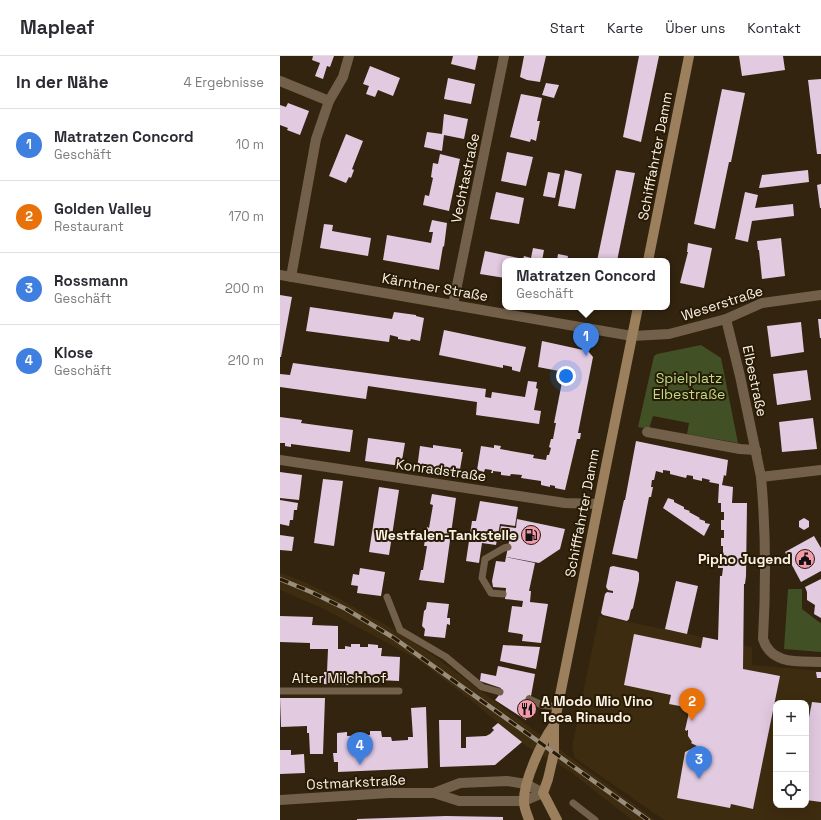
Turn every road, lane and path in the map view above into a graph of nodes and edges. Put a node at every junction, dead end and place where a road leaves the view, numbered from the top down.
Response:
1 (349, 56) edge
2 (504, 56) edge
3 (689, 56) edge
4 (280, 81) edge
5 (329, 100) junction
6 (649, 258) edge
7 (280, 275) edge
8 (291, 277) junction
9 (821, 295) edge
10 (453, 305) junction
11 (637, 310) edge
12 (726, 319) junction
13 (632, 336) junction
14 (647, 432) dead end
15 (756, 450) junction
16 (280, 460) edge
17 (821, 470) edge
18 (761, 477) junction
19 (598, 504) junction
20 (508, 547) dead end
21 (503, 594) dead end
22 (387, 597) dead end
23 (821, 662) edge
24 (280, 691) edge
25 (399, 691) dead end
26 (500, 692) dead end
27 (528, 699) dead end
28 (558, 707) junction
29 (554, 725) junction
30 (526, 784) junction
31 (434, 793) junction
32 (543, 793) junction
33 (280, 800) edge
34 (524, 801) junction
35 (573, 803) dead end
36 (529, 820) edge
37 (557, 820) edge
38 (595, 820) edge

1 - 5 street
2 - 10 street, Vechtastraße
3 - 6 main road, Schifffahrter Damm
4 - 5 street
5 - 8 street
7 - 8 street, Kärntner Straße
8 - 10 street, Kärntner Straße
9 - 12 street, Weserstraße
10 - 13 street, Kärntner Straße
11 - 13 main road, Schifffahrter Damm
12 - 13 street, Weserstraße
12 - 15 street, Elbestraße
13 - 19 main road, Schifffahrter Damm
14 - 15 street
15 - 18 street, Elbestraße
16 - 19 street, Konradstraße
17 - 18 street
18 - 23 street, Elbestraße
19 - 28 main road, Schifffahrter Damm
20 - 21 lane
22 - 26 lane
24 - 25 lane, Alter Milchhof
27 - 28 lane
28 - 29 main road, Schifffahrter Damm
29 - 30 main road, Schifffahrter Damm
29 - 32 main road, Schifffahrter Damm
30 - 31 street, Ostmarkstraße
30 - 32 street, Ostmarkstraße
30 - 34 main road, Schifffahrter Damm
31 - 33 street, Ostmarkstraße
31 - 34 street, Ostmarkstraße
32 - 34 street, Ostmarkstraße
32 - 37 main road
34 - 36 main road, Schifffahrter Damm
35 - 38 lane

